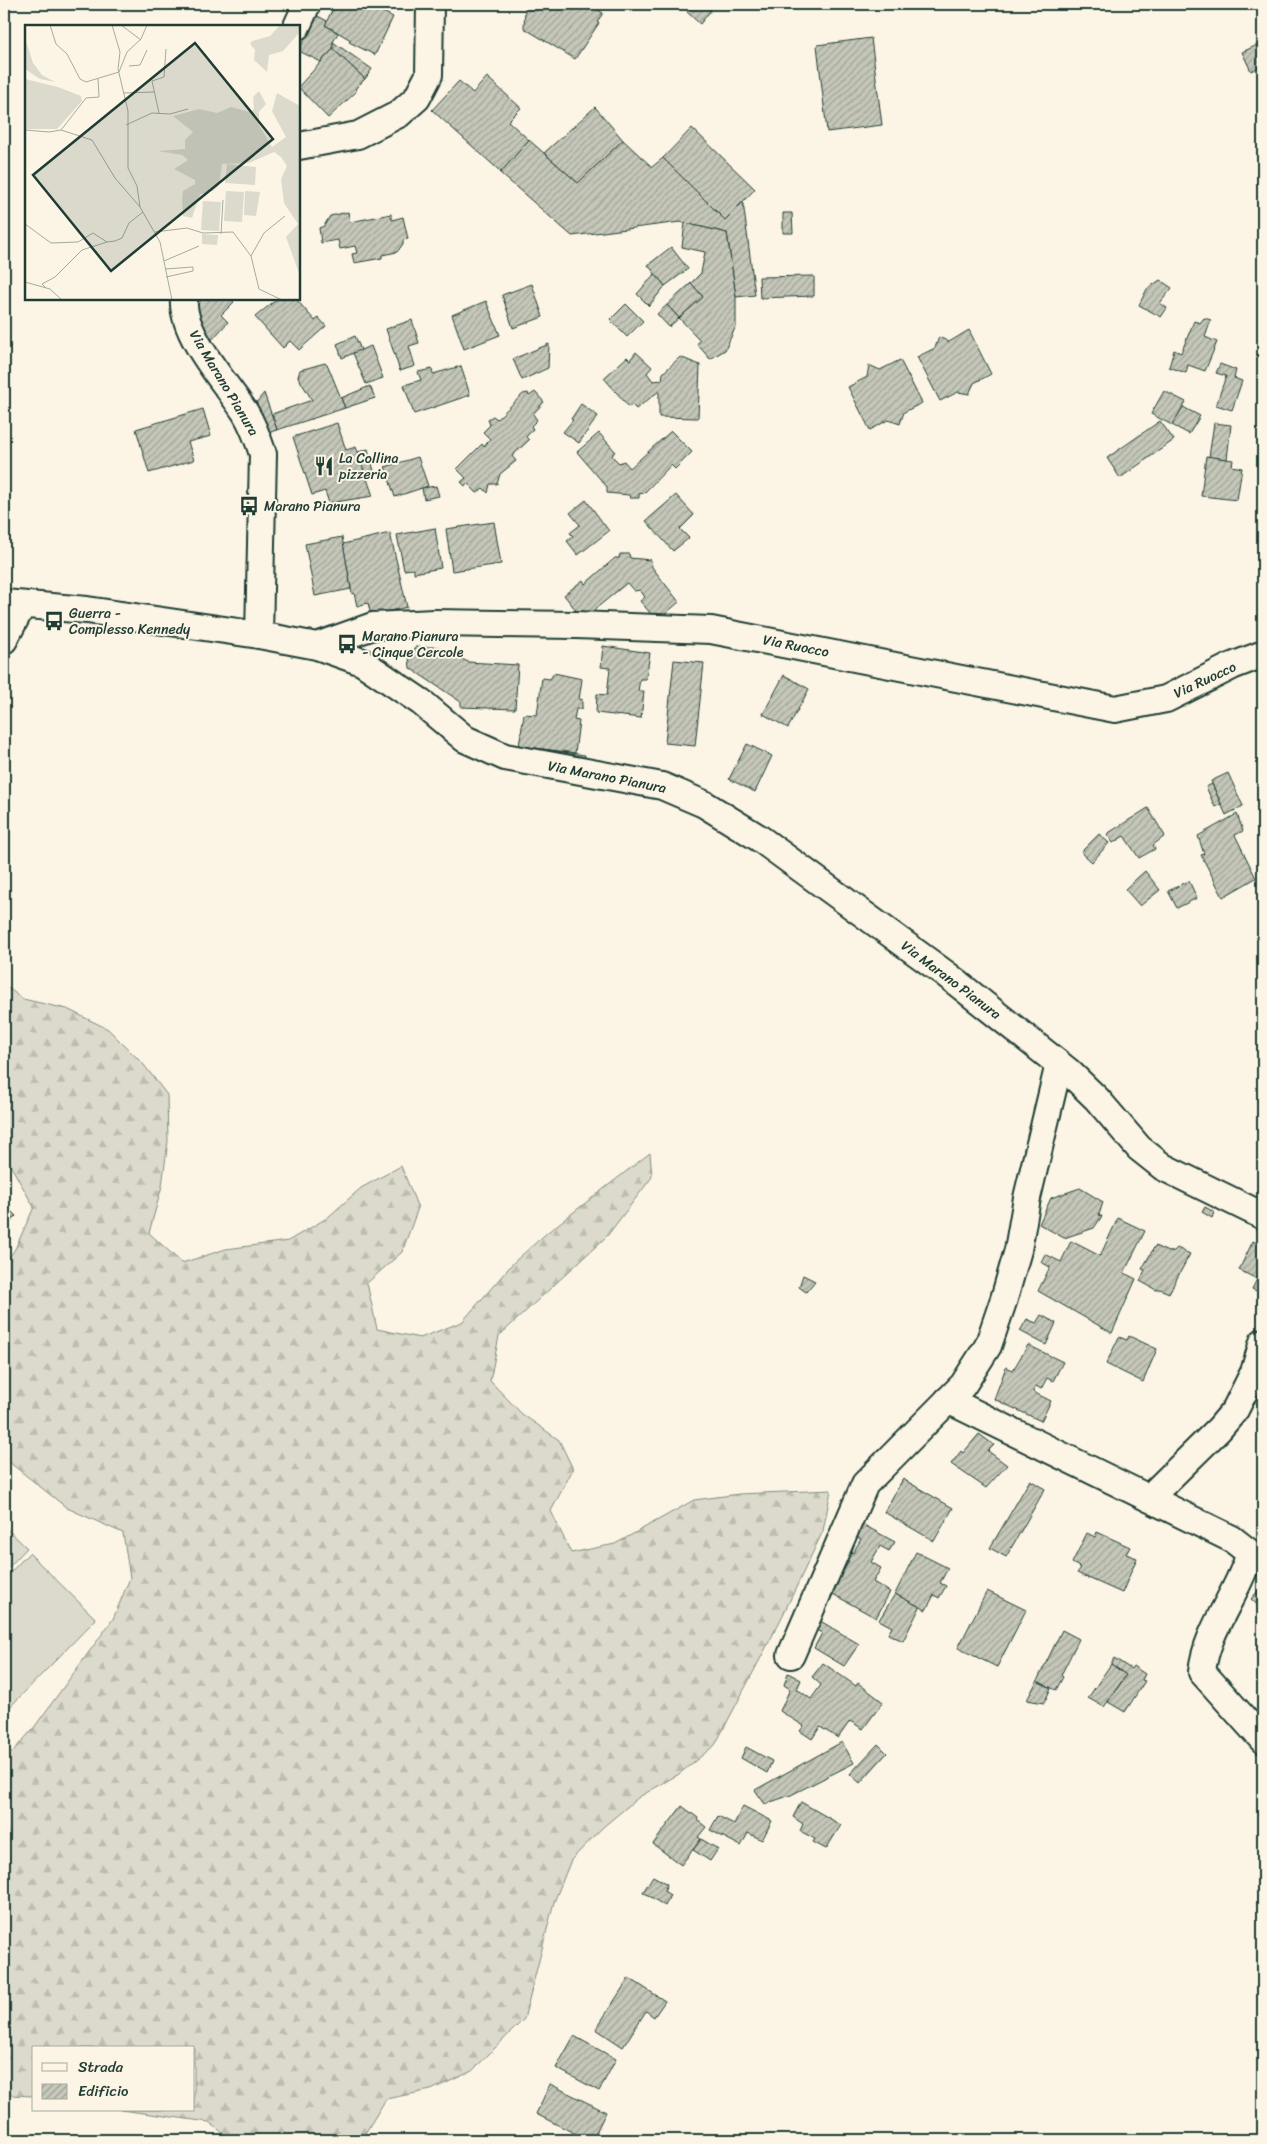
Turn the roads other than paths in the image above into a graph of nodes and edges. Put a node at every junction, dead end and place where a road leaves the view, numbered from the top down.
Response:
1 (307, 4) edge
2 (430, 4) edge
3 (297, 25) edge
4 (300, 146) edge
5 (184, 300) edge
6 (13, 604) edge
7 (259, 634) junction
8 (4, 640) edge
9 (317, 646) junction
10 (1263, 654) edge
11 (1059, 1064) junction
12 (1263, 1216) edge
13 (1263, 1342) edge
14 (948, 1400) junction
15 (1149, 1498) junction
16 (791, 1655) dead end
17 (1263, 1740) edge

1 - 3 street
2 - 4 street
5 - 7 street, Via Marano Pianura
6 - 7 street
6 - 8 street
7 - 9 street, Via Marano Pianura
9 - 10 street, Via Ruocco
9 - 11 street, Via Marano Pianura
11 - 12 street, Via Marano Pianura
11 - 14 street
13 - 15 street
14 - 15 street
14 - 16 street
15 - 17 street

